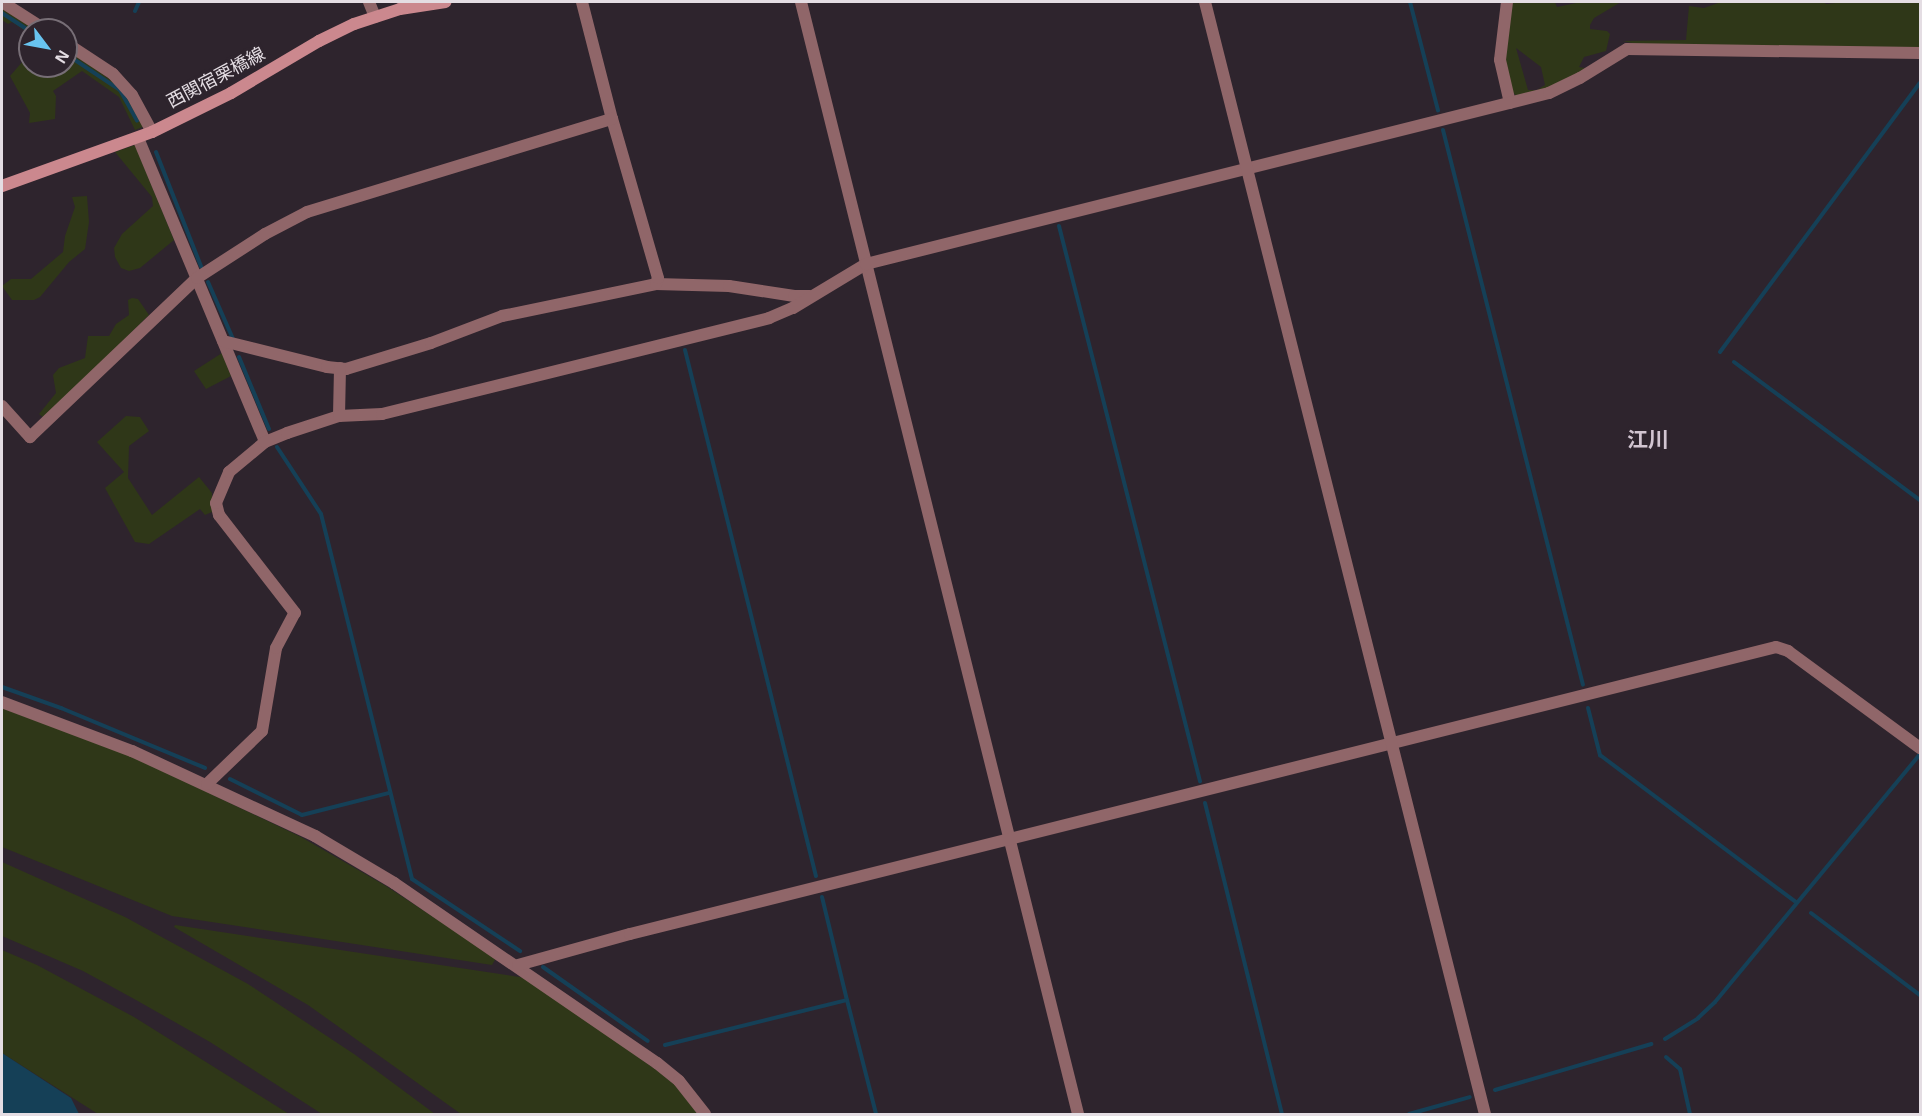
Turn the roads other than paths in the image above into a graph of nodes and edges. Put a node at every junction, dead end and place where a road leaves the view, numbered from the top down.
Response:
1 (2, 2) edge
2 (369, 2) edge
3 (445, 2) edge
4 (582, 2) edge
5 (801, 2) edge
6 (1205, 2) edge
7 (1507, 2) edge
8 (375, 17) junction
9 (27, 18) edge
10 (78, 51) edge
11 (1920, 53) edge
12 (1510, 103) junction
13 (612, 119) junction
14 (152, 132) junction
15 (138, 138) junction
16 (1247, 168) junction
17 (2, 186) edge
18 (866, 264) junction
19 (197, 278) junction
20 (656, 284) junction
21 (812, 296) junction
22 (223, 341) junction
23 (339, 368) junction
24 (2, 406) edge
25 (339, 416) junction
26 (265, 442) junction
27 (2, 702) edge
28 (1392, 743) junction
29 (1920, 747) edge
30 (207, 784) junction
31 (1010, 838) junction
32 (518, 965) junction
33 (705, 1114) edge
34 (1078, 1114) edge
35 (1485, 1114) edge

1 - 9 street
2 - 8 street
3 - 8 main road, 西関宿栗橋線
4 - 13 street
5 - 18 street
6 - 16 street
7 - 12 street
8 - 14 main road, 西関宿栗橋線
10 - 14 street
11 - 12 street
12 - 16 street
13 - 19 street
13 - 20 street
14 - 15 main road, 西関宿栗橋線
15 - 17 main road, 西関宿栗橋線
15 - 19 street
16 - 18 street
16 - 28 street
18 - 21 street
18 - 31 street
19 - 22 street
19 - 24 street
20 - 21 street
20 - 23 street
21 - 25 street
22 - 23 street
22 - 26 street
23 - 25 street
25 - 26 street
26 - 30 street
27 - 30 street
28 - 29 street
28 - 31 street
28 - 35 street
30 - 32 street
31 - 32 street
31 - 34 street
32 - 33 street

